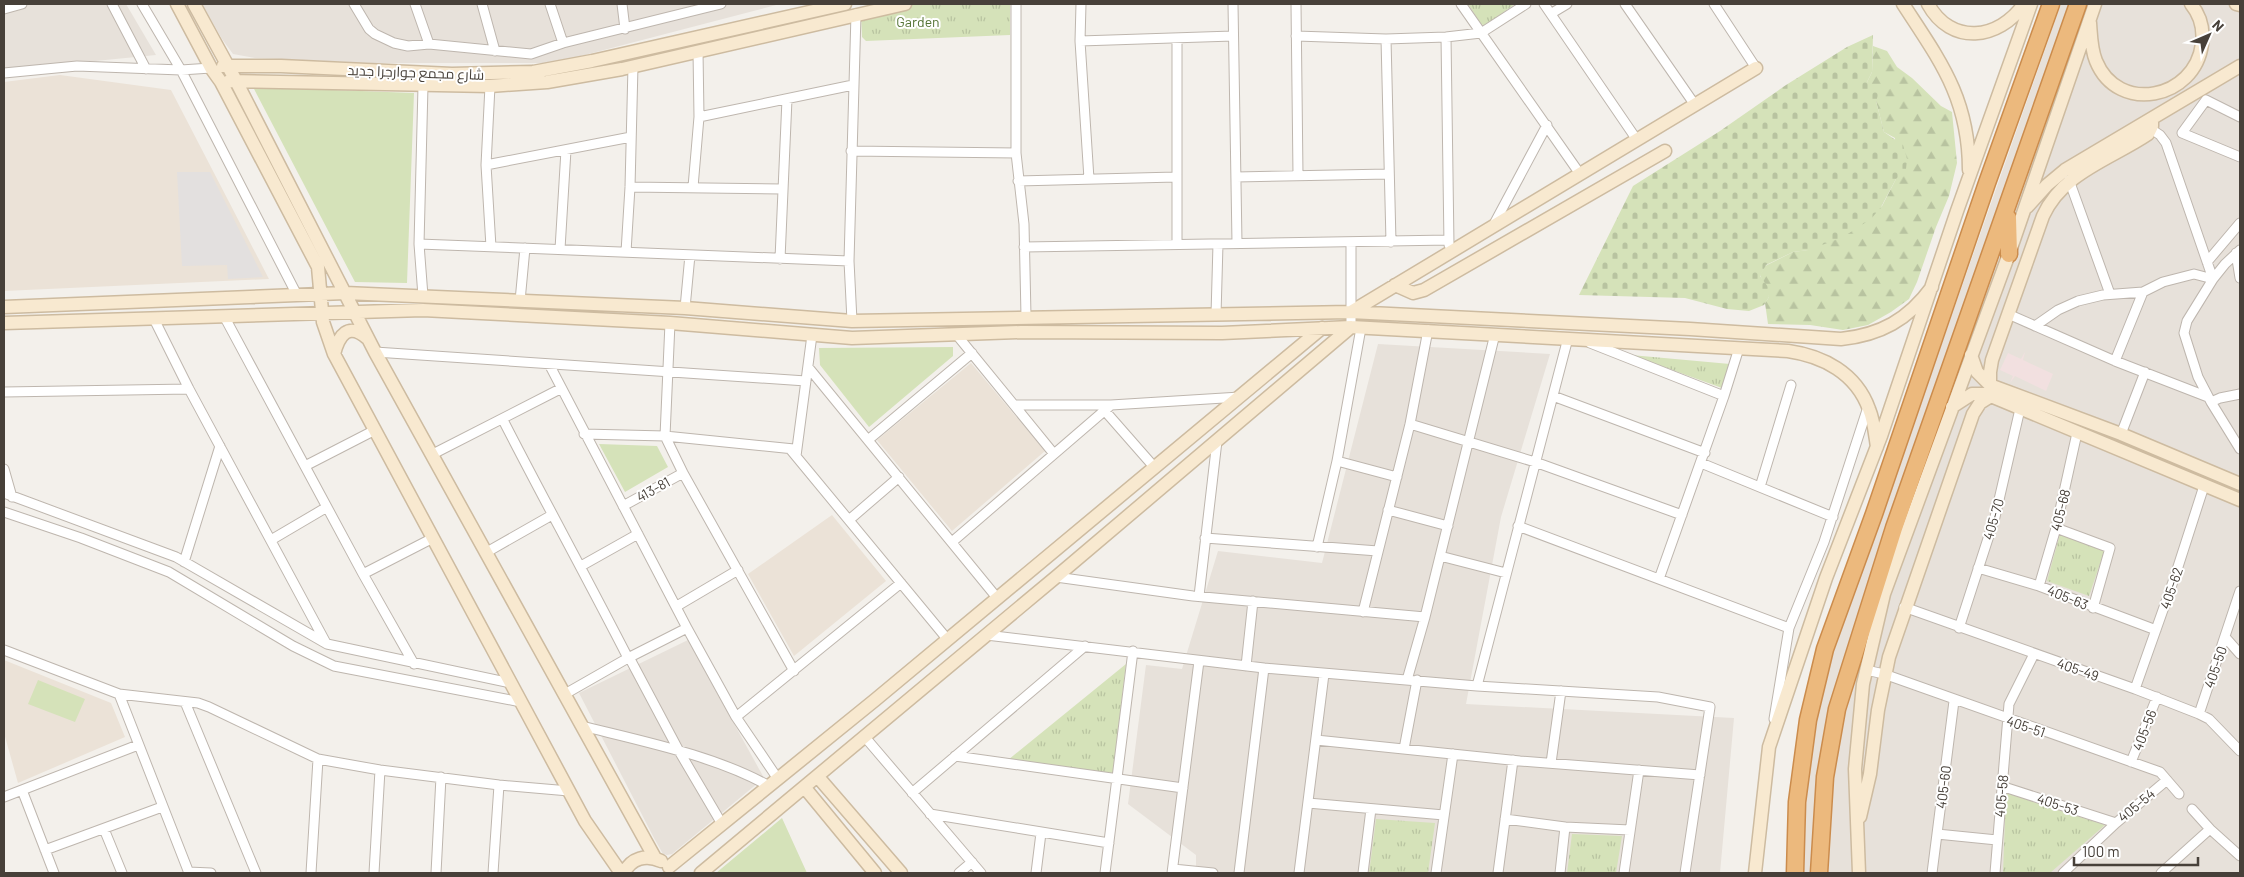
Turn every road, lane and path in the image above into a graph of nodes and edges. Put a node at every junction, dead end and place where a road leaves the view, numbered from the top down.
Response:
1 (22, 4) edge
2 (112, 4) edge
3 (142, 4) edge
4 (177, 4) edge
5 (194, 4) edge
6 (415, 4) edge
7 (482, 4) edge
8 (550, 4) edge
9 (622, 4) edge
10 (721, 4) edge
11 (845, 4) edge
12 (905, 4) edge
13 (1016, 4) edge
14 (1081, 4) edge
15 (1233, 4) edge
16 (1296, 4) edge
17 (1461, 4) edge
18 (1526, 4) edge
19 (1544, 4) edge
20 (1567, 4) edge
21 (1625, 4) edge
22 (1714, 4) edge
23 (1903, 4) edge
24 (1928, 4) edge
25 (2024, 4) edge
26 (2031, 4) edge
27 (2051, 4) edge
28 (2078, 4) edge
29 (2095, 4) edge
30 (2191, 4) edge
31 (2236, 4) edge
32 (355, 5) edge
33 (2240, 5) edge
34 (687, 7) edge
35 (4, 9) edge
36 (1552, 13) junction
37 (856, 14) junction
38 (2090, 18) junction
39 (625, 28) junction
40 (1481, 33) junction
41 (1233, 36) junction
42 (1296, 36) junction
43 (1446, 37) junction
44 (1386, 38) junction
45 (1177, 39) junction
46 (1080, 41) junction
47 (563, 43) junction
48 (429, 44) junction
49 (496, 51) junction
50 (698, 51) junction
51 (228, 66) junction
52 (2240, 66) edge
53 (627, 67) junction
54 (211, 68) junction
55 (1756, 68) joint
56 (146, 69) junction
57 (4, 70) edge
58 (181, 70) junction
59 (236, 79) junction
60 (221, 82) junction
61 (853, 85) junction
62 (423, 86) junction
63 (490, 86) junction
64 (787, 99) junction
65 (1695, 105) junction
66 (699, 117) junction
67 (2240, 117) edge
68 (2151, 124) junction
69 (1547, 126) junction
70 (631, 137) junction
71 (1637, 140) junction
72 (566, 150) junction
73 (851, 151) junction
74 (1665, 151) dead end
75 (1016, 153) junction
76 (2240, 157) edge
77 (486, 165) junction
78 (1389, 174) junction
79 (1580, 174) junction
80 (1298, 176) junction
81 (1176, 177) junction
82 (1236, 177) junction
83 (1089, 179) junction
84 (1969, 179) junction
85 (2070, 180) junction
86 (1018, 181) junction
87 (630, 187) junction
88 (693, 187) junction
89 (782, 189) junction
90 (2007, 207) junction
91 (2024, 210) junction
92 (2240, 223) edge
93 (1494, 226) junction
94 (1391, 242) junction
95 (1237, 243) junction
96 (1351, 243) junction
97 (419, 244) junction
98 (1177, 244) junction
99 (1218, 244) junction
100 (1449, 246) junction
101 (491, 247) junction
102 (1024, 247) junction
103 (525, 248) junction
104 (560, 250) junction
105 (626, 252) junction
106 (2238, 252) edge
107 (2009, 254) junction
108 (690, 255) junction
109 (780, 259) junction
110 (849, 261) junction
111 (2207, 262) junction
112 (2240, 278) edge
113 (2213, 279) junction
114 (1395, 285) junction
115 (1932, 287) junction
116 (2143, 292) junction
117 (345, 293) junction
118 (322, 294) junction
119 (2110, 294) junction
120 (297, 295) junction
121 (423, 296) junction
122 (520, 301) junction
123 (4, 307) edge
124 (685, 308) junction
125 (322, 312) junction
126 (354, 312) junction
127 (1350, 312) junction
128 (2008, 314) junction
129 (1216, 315) junction
130 (224, 316) junction
131 (1026, 316) junction
132 (154, 319) junction
133 (852, 321) junction
134 (4, 323) edge
135 (670, 323) junction
136 (2035, 326) junction
137 (1356, 328) junction
138 (1320, 329) junction
139 (1690, 329) junction
140 (1286, 330) junction
141 (1428, 330) junction
142 (956, 334) junction
143 (1495, 334) junction
144 (812, 335) junction
145 (367, 338) junction
146 (1572, 338) junction
147 (1677, 345) junction
148 (1739, 348) junction
149 (375, 352) junction
150 (972, 353) junction
151 (334, 354) junction
152 (1290, 355) junction
153 (1971, 355) junction
154 (2115, 361) junction
155 (549, 364) junction
156 (808, 366) junction
157 (1276, 366) junction
158 (669, 372) junction
159 (2145, 372) junction
160 (806, 381) junction
161 (1290, 381) junction
162 (1791, 385) dead end
163 (189, 389) junction
164 (560, 389) junction
165 (1991, 390) junction
166 (4, 392) edge
167 (2240, 394) edge
168 (1553, 396) junction
169 (1724, 396) junction
170 (1240, 397) junction
171 (2209, 400) junction
172 (1014, 405) junction
173 (1868, 407) junction
174 (1952, 407) junction
175 (1108, 408) junction
176 (2020, 409) junction
177 (503, 420) junction
178 (1410, 424) junction
179 (374, 430) junction
180 (2078, 433) junction
181 (584, 434) junction
182 (2122, 434) junction
183 (665, 436) junction
184 (868, 440) junction
185 (1217, 441) junction
186 (1469, 441) junction
187 (220, 446) junction
188 (1877, 447) junction
189 (2240, 448) edge
190 (794, 451) junction
191 (1704, 453) junction
192 (1054, 454) junction
193 (432, 455) junction
194 (1337, 461) junction
195 (1535, 462) junction
196 (1701, 463) junction
197 (305, 466) junction
198 (1155, 468) junction
199 (4, 469) edge
200 (683, 473) junction
201 (898, 477) junction
202 (1396, 477) junction
203 (2240, 484) edge
204 (2204, 486) junction
205 (1760, 487) junction
206 (8, 495) edge
207 (2240, 500) edge
208 (623, 506) junction
209 (327, 507) junction
210 (1388, 510) junction
211 (4, 512) edge
212 (552, 515) junction
213 (1682, 516) junction
214 (1833, 516) junction
215 (848, 520) junction
216 (87, 524) junction
217 (1448, 526) junction
218 (1518, 526) junction
219 (2056, 528) junction
220 (638, 534) junction
221 (81, 538) junction
222 (433, 538) junction
223 (1204, 538) junction
224 (271, 540) junction
225 (952, 542) junction
226 (1317, 546) junction
227 (1378, 551) junction
228 (487, 552) junction
229 (1440, 556) junction
230 (184, 562) junction
231 (582, 566) junction
232 (1978, 568) junction
233 (738, 570) junction
234 (1506, 573) junction
235 (363, 574) junction
236 (1056, 578) junction
237 (1659, 580) junction
238 (1808, 580) junction
239 (901, 584) junction
240 (1824, 586) junction
241 (2039, 586) junction
242 (2240, 591) edge
243 (1884, 594) junction
244 (1199, 596) junction
245 (998, 598) junction
246 (1253, 601) junction
247 (677, 606) junction
248 (1904, 607) junction
249 (2093, 608) junction
250 (1363, 612) junction
251 (1867, 613) junction
252 (1425, 617) junction
253 (687, 628) junction
254 (1788, 628) junction
255 (1959, 628) junction
256 (2156, 630) junction
257 (986, 635) junction
258 (2225, 637) junction
259 (948, 640) junction
260 (327, 644) junction
261 (1085, 646) junction
262 (4, 650) edge
263 (1134, 651) junction
264 (2034, 654) junction
265 (2240, 654) edge
266 (629, 658) junction
267 (1199, 661) junction
268 (414, 664) junction
269 (1246, 666) junction
270 (1264, 668) junction
271 (1866, 670) junction
272 (794, 671) junction
273 (1324, 674) junction
274 (1884, 674) junction
275 (1412, 680) junction
276 (511, 684) junction
277 (1477, 686) junction
278 (2135, 689) junction
279 (1561, 692) junction
280 (119, 694) junction
281 (565, 694) junction
282 (2157, 697) junction
283 (875, 700) junction
284 (1954, 701) junction
285 (185, 702) junction
286 (521, 702) junction
287 (2199, 714) junction
288 (888, 716) junction
289 (736, 717) junction
290 (2009, 720) junction
291 (582, 726) junction
292 (864, 736) junction
293 (1316, 740) junction
294 (138, 744) junction
295 (1769, 747) junction
296 (1404, 749) junction
297 (679, 751) junction
298 (2240, 751) edge
299 (1453, 754) junction
300 (955, 756) junction
301 (318, 759) junction
302 (1513, 760) junction
303 (2131, 762) junction
304 (1551, 763) junction
305 (380, 770) junction
306 (1638, 770) junction
307 (1700, 775) junction
308 (818, 777) junction
309 (441, 778) junction
310 (1116, 778) junction
311 (2167, 780) junction
312 (774, 783) junction
313 (499, 785) junction
314 (2001, 786) junction
315 (805, 788) junction
316 (1183, 788) junction
317 (22, 790) junction
318 (569, 791) junction
319 (912, 793) junction
320 (2179, 794) dead end
321 (4, 796) edge
322 (1308, 803) junction
323 (162, 807) junction
324 (1371, 809) junction
325 (2192, 809) dead end
326 (930, 814) junction
327 (1444, 816) junction
328 (1505, 819) junction
329 (2116, 823) junction
330 (722, 824) junction
331 (1565, 827) junction
332 (104, 828) junction
333 (2210, 829) junction
334 (1630, 830) junction
335 (1041, 833) junction
336 (1857, 834) junction
337 (1937, 834) junction
338 (1997, 840) junction
339 (1109, 843) junction
340 (45, 850) junction
341 (2240, 856) edge
342 (655, 858) junction
343 (972, 862) junction
344 (670, 870) edge
345 (1172, 871) edge
346 (189, 872) edge
347 (54, 873) edge
348 (122, 873) edge
349 (211, 873) edge
350 (256, 873) edge
351 (311, 873) edge
352 (374, 873) edge
353 (436, 873) edge
354 (493, 873) edge
355 (622, 873) edge
356 (701, 873) edge
357 (875, 873) edge
358 (901, 873) edge
359 (959, 873) edge
360 (982, 873) edge
361 (1036, 873) edge
362 (1105, 873) edge
363 (1213, 873) edge
364 (1239, 873) edge
365 (1299, 873) edge
366 (1362, 873) edge
367 (1436, 873) edge
368 (1498, 873) edge
369 (1560, 873) edge
370 (1624, 873) edge
371 (1685, 873) edge
372 (1754, 873) edge
373 (1795, 873) edge
374 (1819, 873) edge
375 (1859, 873) edge
376 (1932, 873) edge
377 (1995, 873) edge
378 (2063, 873) edge
379 (2161, 873) edge

1 - 35 street
2 - 56 street
3 - 58 street
4 - 54 street
5 - 51 street
6 - 48 street
7 - 49 street
8 - 47 street
9 - 39 street
10 - 34 street
11 - 51 street, شارع مجمع جوارجرا جديد
12 - 37 street, شارع مجمع جوارجرا جديد
13 - 75 street
14 - 46 street
15 - 41 street
16 - 42 street
17 - 40 street
18 - 40 street
19 - 36 street
20 - 36 street
21 - 65 street
22 - 55 street
23 - 84 street
24 - 25 street
26 - 84 street
27 - 373 highway
28 - 90 highway
29 - 38 street
30 - 38 street
31 - 33 street
32 - 48 street
34 - 39 street
36 - 71 street
37 - 50 street, شارع مجمع جوارجرا جديد
37 - 61 street
38 - 91 street
39 - 47 street
40 - 43 street
40 - 69 street
41 - 45 street
41 - 82 street
42 - 44 street
42 - 80 street
43 - 44 street
43 - 100 street
44 - 78 street
45 - 46 street
45 - 81 street
46 - 83 street
47 - 49 street
48 - 49 street
50 - 53 street, شارع مجمع جوارجرا جديد
50 - 66 street
51 - 54 street, شارع مجمع جوارجرا جديد
51 - 59 street
52 - 68 street
53 - 63 street, شارع مجمع جوارجرا جديد
53 - 70 street
54 - 58 street
54 - 60 street
55 - 65 street
56 - 57 street
56 - 58 street
58 - 120 street
59 - 60 street, شارع مجمع جوارجرا جديد
59 - 62 street, شارع مجمع جوارجرا جديد
59 - 117 street
60 - 118 street
61 - 64 street
61 - 73 street
62 - 63 street, شارع مجمع جوارجرا جديد
62 - 97 street
63 - 77 street
64 - 66 street
64 - 89 street
65 - 71 street
66 - 88 street
67 - 76 street
68 - 85 street
68 - 91 street
68 - 111 street
69 - 79 street
69 - 93 street
70 - 72 street
70 - 87 street
71 - 79 street
72 - 77 street
72 - 104 street
73 - 75 street
73 - 110 street
74 - 114 street
75 - 86 street
77 - 101 street
78 - 80 street
78 - 94 street
79 - 93 street
80 - 82 street
81 - 83 street
81 - 98 street
82 - 95 street
83 - 86 street
84 - 115 street
85 - 119 street
85 - 128 street
86 - 102 street
87 - 88 street
87 - 105 street
88 - 89 street
89 - 109 street
90 - 107 highway
90 - 251 highway
91 - 107 street
92 - 111 street
93 - 100 street
94 - 96 street
94 - 100 street
95 - 96 street
95 - 99 street
96 - 127 street
97 - 101 street
97 - 121 street
98 - 99 street
98 - 102 street
99 - 129 street
100 - 114 street
101 - 103 street
102 - 131 street
103 - 104 street
103 - 122 street
104 - 105 street
105 - 108 street
106 - 112 street
106 - 113 street
107 - 153 street
108 - 109 street
108 - 124 street
109 - 110 street
110 - 133 street
111 - 113 street
113 - 116 street
113 - 171 street
114 - 127 street
115 - 139 street
115 - 188 street
116 - 119 street
116 - 154 street
117 - 118 street
117 - 121 street
117 - 126 street
118 - 120 street
118 - 125 street
119 - 136 street
120 - 123 street
121 - 122 street
122 - 124 street
124 - 133 street
125 - 126 street
125 - 130 street
125 - 151 street
126 - 135 street
126 - 145 street
127 - 129 street
127 - 137 street
127 - 138 street
127 - 139 street
128 - 136 street
128 - 165 street
129 - 131 street
130 - 132 street
130 - 197 street
131 - 133 street
132 - 134 street
132 - 163 street
135 - 144 street
135 - 158 street
136 - 154 street
137 - 138 street
137 - 141 street
137 - 161 street
137 - 194 street
138 - 140 street
138 - 152 street
139 - 147 street
140 - 142 street
140 - 152 street
141 - 143 street
141 - 178 street
142 - 144 street
142 - 150 street
143 - 146 street
143 - 186 street
144 - 156 street
145 - 149 street
145 - 151 street
146 - 147 street
146 - 168 street
146 - 169 street
147 - 148 street
148 - 169 street
148 - 173 street
149 - 155 street
149 - 193 street
150 - 172 street
150 - 184 street
151 - 179 street
152 - 157 street
153 - 165 street
153 - 174 street
154 - 159 street
155 - 158 street
155 - 164 street
156 - 160 street
156 - 184 street
157 - 161 street
157 - 170 street
158 - 160 street
158 - 183 street
159 - 171 street
159 - 182 street
160 - 190 street
161 - 185 street
162 - 205 street
163 - 166 street
163 - 187 street
164 - 177 street
164 - 181 street
165 - 174 street
165 - 176 street
165 - 182 street
165 - 248 street
167 - 171 street
168 - 191 street
168 - 195 street
169 - 191 street
170 - 175 street
170 - 198 street
171 - 189 street
172 - 175 street
172 - 192 street
173 - 188 street
173 - 214 street
174 - 243 street
175 - 192 street
175 - 198 street
176 - 180 street
176 - 232 street, 405-70
177 - 193 street
177 - 212 street
178 - 186 street
178 - 202 street
179 - 197 street
179 - 222 street
180 - 204 street
180 - 219 street, 405-68
181 - 183 street
181 - 208 street
182 - 203 street
183 - 190 street
183 - 200 street
184 - 201 street
185 - 223 street
185 - 236 street
186 - 195 street
186 - 217 street
187 - 224 street
187 - 230 street
188 - 240 street
190 - 215 street
191 - 196 street
192 - 225 street
193 - 228 street
194 - 202 street
194 - 226 street
195 - 213 street
195 - 218 street
196 - 205 street
196 - 213 street
197 - 209 street
198 - 245 street
199 - 206 street
200 - 208 street, 413-81
200 - 233 street
201 - 215 street
201 - 225 street
202 - 210 street
204 - 207 street
204 - 256 street, 405-62
205 - 214 street
206 - 216 street
208 - 220 street
209 - 224 street
209 - 235 street
210 - 217 street
210 - 227 street
211 - 221 street
212 - 228 street
212 - 231 street
213 - 237 street
214 - 238 street
215 - 239 street
216 - 221 street
216 - 230 street
217 - 229 street
218 - 234 street
218 - 237 street
219 - 241 street, 405-68
219 - 249 street
220 - 231 street
220 - 247 street
221 - 286 street
222 - 235 street
222 - 276 street
223 - 226 street
223 - 244 street
224 - 260 street
225 - 245 street
226 - 227 street
227 - 250 street
228 - 281 street
229 - 234 street
229 - 252 street
230 - 260 street
231 - 266 street
232 - 241 street, 405-63
232 - 255 street, 405-70
233 - 247 street
233 - 272 street
234 - 277 street
235 - 268 street
236 - 244 street
236 - 257 street
237 - 254 street
238 - 240 street
238 - 254 street
239 - 259 street
239 - 272 street
240 - 295 street
241 - 249 street, 405-63
242 - 258 street, 405-50
243 - 251 highway
243 - 271 street
244 - 246 street
245 - 259 street
246 - 250 street
246 - 269 street
247 - 253 street
248 - 255 street, 405-49
248 - 274 street
249 - 256 street, 405-63
250 - 252 street
251 - 374 highway
252 - 275 street
253 - 266 street
253 - 289 street
254 - 295 street
255 - 264 street, 405-49
256 - 278 street, 405-62
257 - 261 street
257 - 288 street
258 - 265 street
258 - 287 street, 405-50
259 - 283 street
260 - 268 street
261 - 263 street
261 - 300 street
262 - 280 street
263 - 267 street
263 - 310 street
264 - 278 street, 405-49
264 - 290 street, 405-58
266 - 281 street
266 - 297 street
267 - 269 street
267 - 316 street
268 - 276 street
269 - 270 street
270 - 273 street
270 - 364 street
271 - 274 street, 405-51
271 - 336 street
272 - 289 street
273 - 275 street
273 - 293 street
274 - 284 street, 405-51
274 - 336 street
275 - 277 street
275 - 296 street
276 - 286 street
277 - 279 street
278 - 282 street, 405-49
279 - 304 street
279 - 307 street
280 - 285 street
280 - 294 street
281 - 291 street
282 - 287 street, 405-49
282 - 303 street, 405-56
283 - 288 street
283 - 312 street
284 - 290 street, 405-51
284 - 337 street, 405-60
285 - 301 street
285 - 350 street
286 - 318 street
287 - 298 street, 405-49
288 - 292 street
289 - 312 street
290 - 303 street, 405-51
290 - 314 street, 405-58
291 - 297 street
291 - 342 street
292 - 308 street
292 - 319 street
293 - 296 street
293 - 322 street
294 - 317 street
294 - 323 street
295 - 372 street
296 - 299 street
297 - 312 street
297 - 330 street
299 - 302 street
299 - 327 street
300 - 310 street
300 - 319 street
301 - 305 street
301 - 351 street
302 - 304 street
302 - 328 street
303 - 311 street, 405-51
304 - 306 street
305 - 309 street
305 - 352 street
306 - 307 street
306 - 334 street
307 - 371 street
308 - 315 street
308 - 358 street
309 - 313 street
309 - 353 street
310 - 316 street
310 - 339 street
311 - 320 street, 405-51
311 - 329 street, 405-54
312 - 330 street
313 - 318 street
313 - 354 street
314 - 329 street, 405-53
314 - 338 street, 405-58
315 - 356 street
315 - 357 street
316 - 345 street
317 - 321 street
317 - 340 street
318 - 355 street
319 - 326 street
322 - 324 street
322 - 365 street
323 - 332 street
323 - 346 street
324 - 327 street
324 - 366 street
325 - 333 street
326 - 335 street
326 - 343 street
327 - 367 street
328 - 331 street
328 - 368 street
329 - 378 street, 405-54
330 - 344 street
331 - 334 street
331 - 369 street
332 - 340 street
332 - 348 street
333 - 341 street
333 - 379 street
334 - 370 street
335 - 339 street
335 - 361 street
336 - 375 street
337 - 338 street
337 - 376 street, 405-60
338 - 377 street, 405-58
339 - 362 street
340 - 347 street
342 - 344 street
342 - 355 street
343 - 359 street
343 - 360 street
345 - 363 street
346 - 349 street

